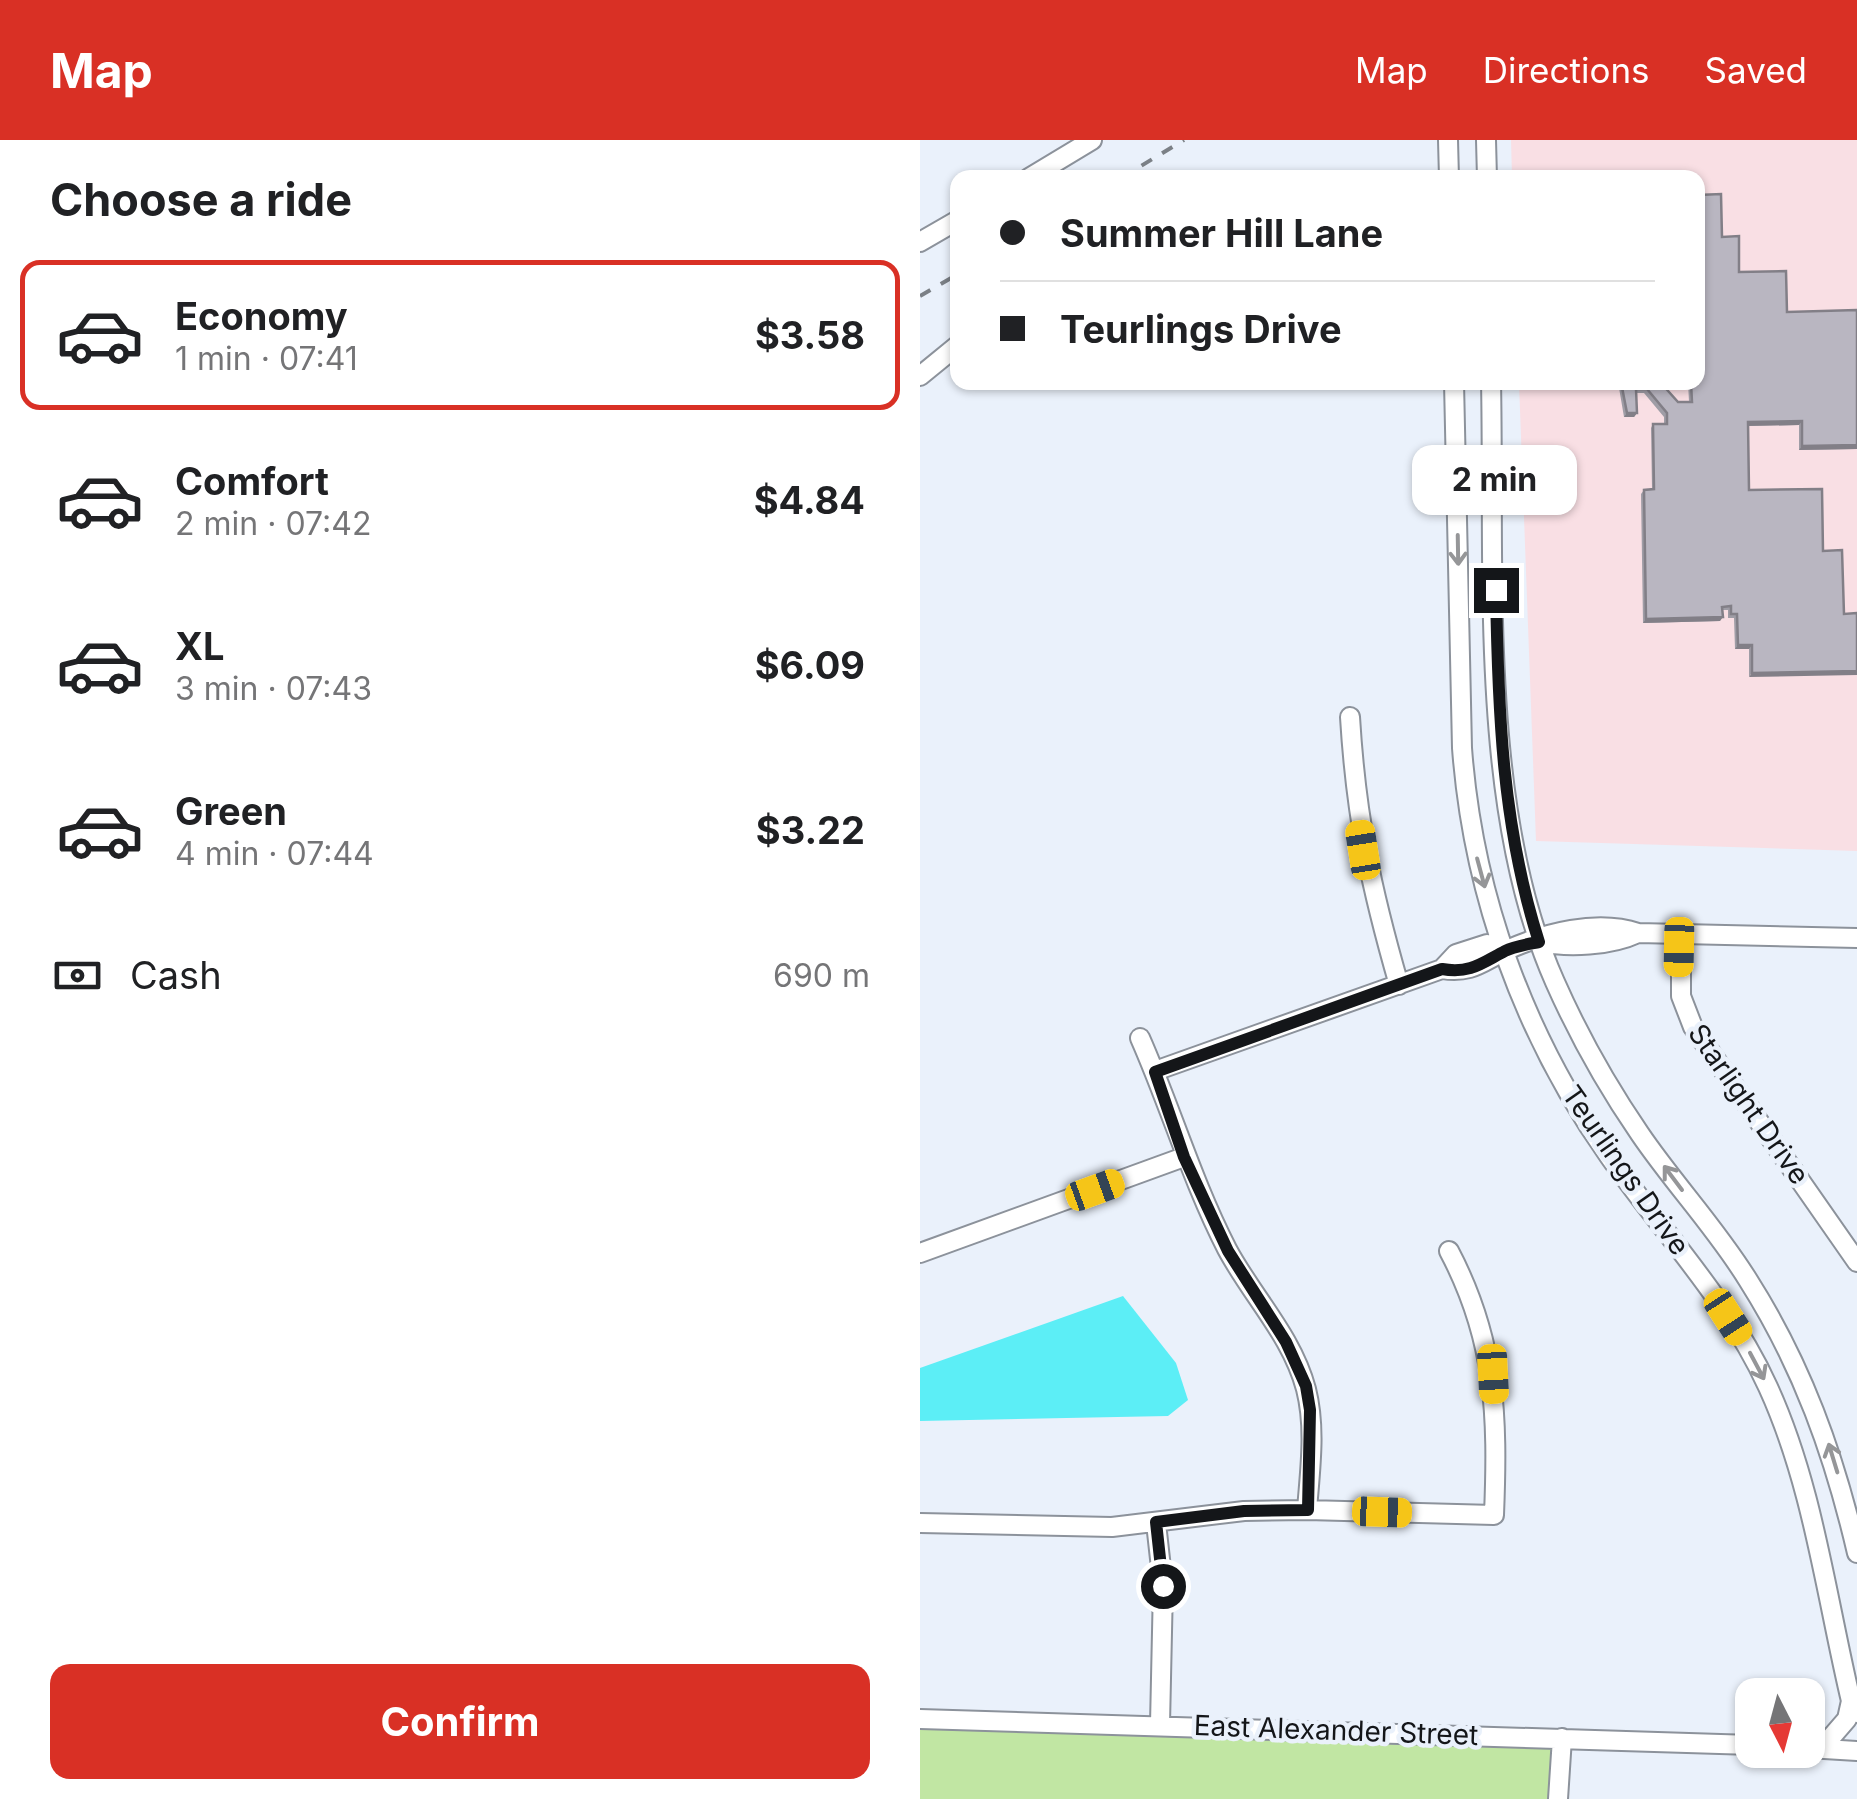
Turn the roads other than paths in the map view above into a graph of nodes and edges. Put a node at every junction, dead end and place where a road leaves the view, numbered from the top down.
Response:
1 (1092, 140) edge
2 (1448, 140) edge
3 (1486, 140) edge
4 (1041, 170) edge
5 (1449, 170) edge
6 (1487, 170) edge
7 (950, 225) edge
8 (920, 242) edge
9 (950, 352) edge
10 (920, 376) edge
11 (1454, 390) edge
12 (1491, 390) edge
13 (1494, 490) junction
14 (1457, 491) junction
15 (1350, 716) dead end
16 (1680, 933) junction
17 (1857, 938) edge
18 (1539, 942) junction
19 (1505, 951) junction
20 (1399, 985) junction
21 (1140, 1038) dead end
22 (1155, 1072) junction
23 (1184, 1157) junction
24 (1449, 1251) dead end
25 (920, 1253) edge
26 (1857, 1262) edge
27 (1845, 1501) junction
28 (1810, 1509) junction
29 (1308, 1510) junction
30 (1156, 1522) junction
31 (920, 1523) edge
32 (1857, 1552) edge
33 (1854, 1707) edge
34 (920, 1718) edge
35 (1160, 1724) junction
36 (1562, 1738) junction
37 (1825, 1739) edge
38 (1735, 1744) edge
39 (1825, 1750) edge
40 (1857, 1751) edge
41 (1558, 1799) edge

1 - 4 street
2 - 5 street
3 - 6 street
7 - 8 street
9 - 10 street
11 - 14 street, Teurlings Drive
12 - 13 street, Teurlings Drive
13 - 14 street
13 - 18 street, Teurlings Drive
14 -> 19 street, Teurlings Drive
15 - 20 street
16 - 17 street
16 - 18 street
16 - 26 street, Starlight Drive
18 - 19 street
27 -> 18 street, Teurlings Drive
19 - 20 street
19 -> 28 street, Teurlings Drive
20 - 22 street
21 - 22 street
22 - 23 street
23 - 25 street
23 - 29 street
24 - 29 street
27 - 28 street
27 - 32 street, Teurlings Drive
28 - 33 street, Teurlings Drive
29 - 30 street
30 - 31 street
30 - 35 street
33 - 37 street, Teurlings Drive
34 - 35 street, East Alexander Street
35 - 36 street, East Alexander Street
36 - 38 street, East Alexander Street
36 - 41 street
39 - 40 street

